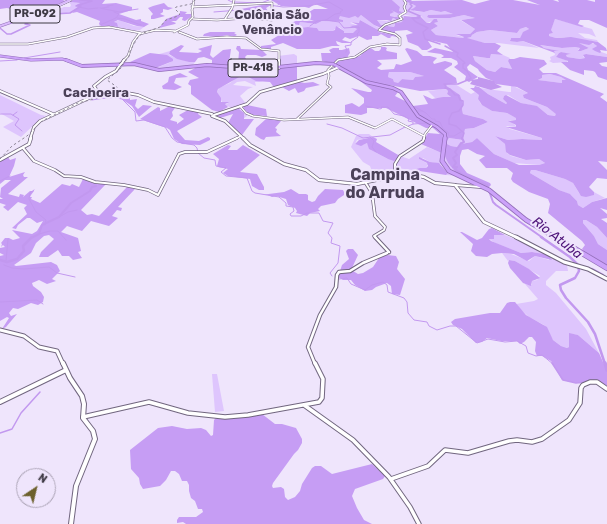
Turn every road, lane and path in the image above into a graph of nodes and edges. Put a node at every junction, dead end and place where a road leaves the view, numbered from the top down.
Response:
1 (70, 0) edge
2 (194, 0) edge
3 (234, 0) edge
4 (269, 0) edge
5 (404, 0) edge
6 (65, 2) junction
7 (272, 3) junction
8 (59, 4) junction
9 (233, 5) junction
10 (192, 7) junction
11 (192, 19) junction
12 (226, 20) junction
13 (0, 26) edge
14 (174, 31) junction
15 (140, 34) junction
16 (0, 44) edge
17 (0, 56) edge
18 (65, 60) junction
19 (70, 60) dead end
20 (337, 66) junction
21 (279, 68) junction
22 (328, 71) junction
23 (1, 91) edge
24 (94, 93) junction
25 (98, 93) junction
26 (239, 106) junction
27 (53, 114) junction
28 (213, 115) junction
29 (297, 119) junction
30 (432, 125) junction
31 (241, 136) junction
32 (424, 136) junction
33 (23, 148) junction
34 (0, 160) edge
35 (396, 172) junction
36 (365, 182) junction
37 (455, 185) junction
38 (487, 188) junction
39 (607, 268) edge
40 (607, 279) edge
41 (0, 330) edge
42 (66, 370) junction
43 (607, 389) edge
44 (0, 402) edge
45 (303, 405) junction
46 (83, 416) junction
47 (391, 479) junction
48 (71, 524) edge
49 (419, 524) edge

1 - 6 main road, PR-092
1 - 8 main road
1 - 13 main road, PR-092
2 - 10 main road
3 - 9 street
4 - 7 street
5 - 22 street
6 - 8 main road
6 - 13 main road, PR-092
7 - 9 street
7 - 12 street
8 - 13 main road
9 - 10 street
9 - 12 street
10 - 11 main road
11 - 12 street
11 - 14 main road
14 - 15 main road
14 - 21 main road
15 - 16 main road
15 - 24 main road
17 - 18 highway, PR-418
18 - 19 highway
18 - 21 highway, PR-418
20 - 21 highway, PR-418
20 - 22 main road
20 - 30 highway, PR-418
22 - 26 main road
22 - 29 street
23 - 27 main road
24 - 25 main road
24 - 25 main road
24 - 27 main road
25 - 28 main road
26 - 28 main road
26 - 29 street
27 - 33 main road
28 - 31 main road
29 - 32 street
30 - 32 street
30 - 38 highway, PR-418
31 - 33 street
31 - 36 main road
32 - 35 street
33 - 34 main road
35 - 36 main road
35 - 37 main road
36 - 45 street
37 - 38 street
37 - 40 main road
38 - 39 highway, PR-418
41 - 42 main road
42 - 44 main road
42 - 46 main road
43 - 47 street
45 - 46 street
45 - 47 street
46 - 48 main road
47 - 49 street

